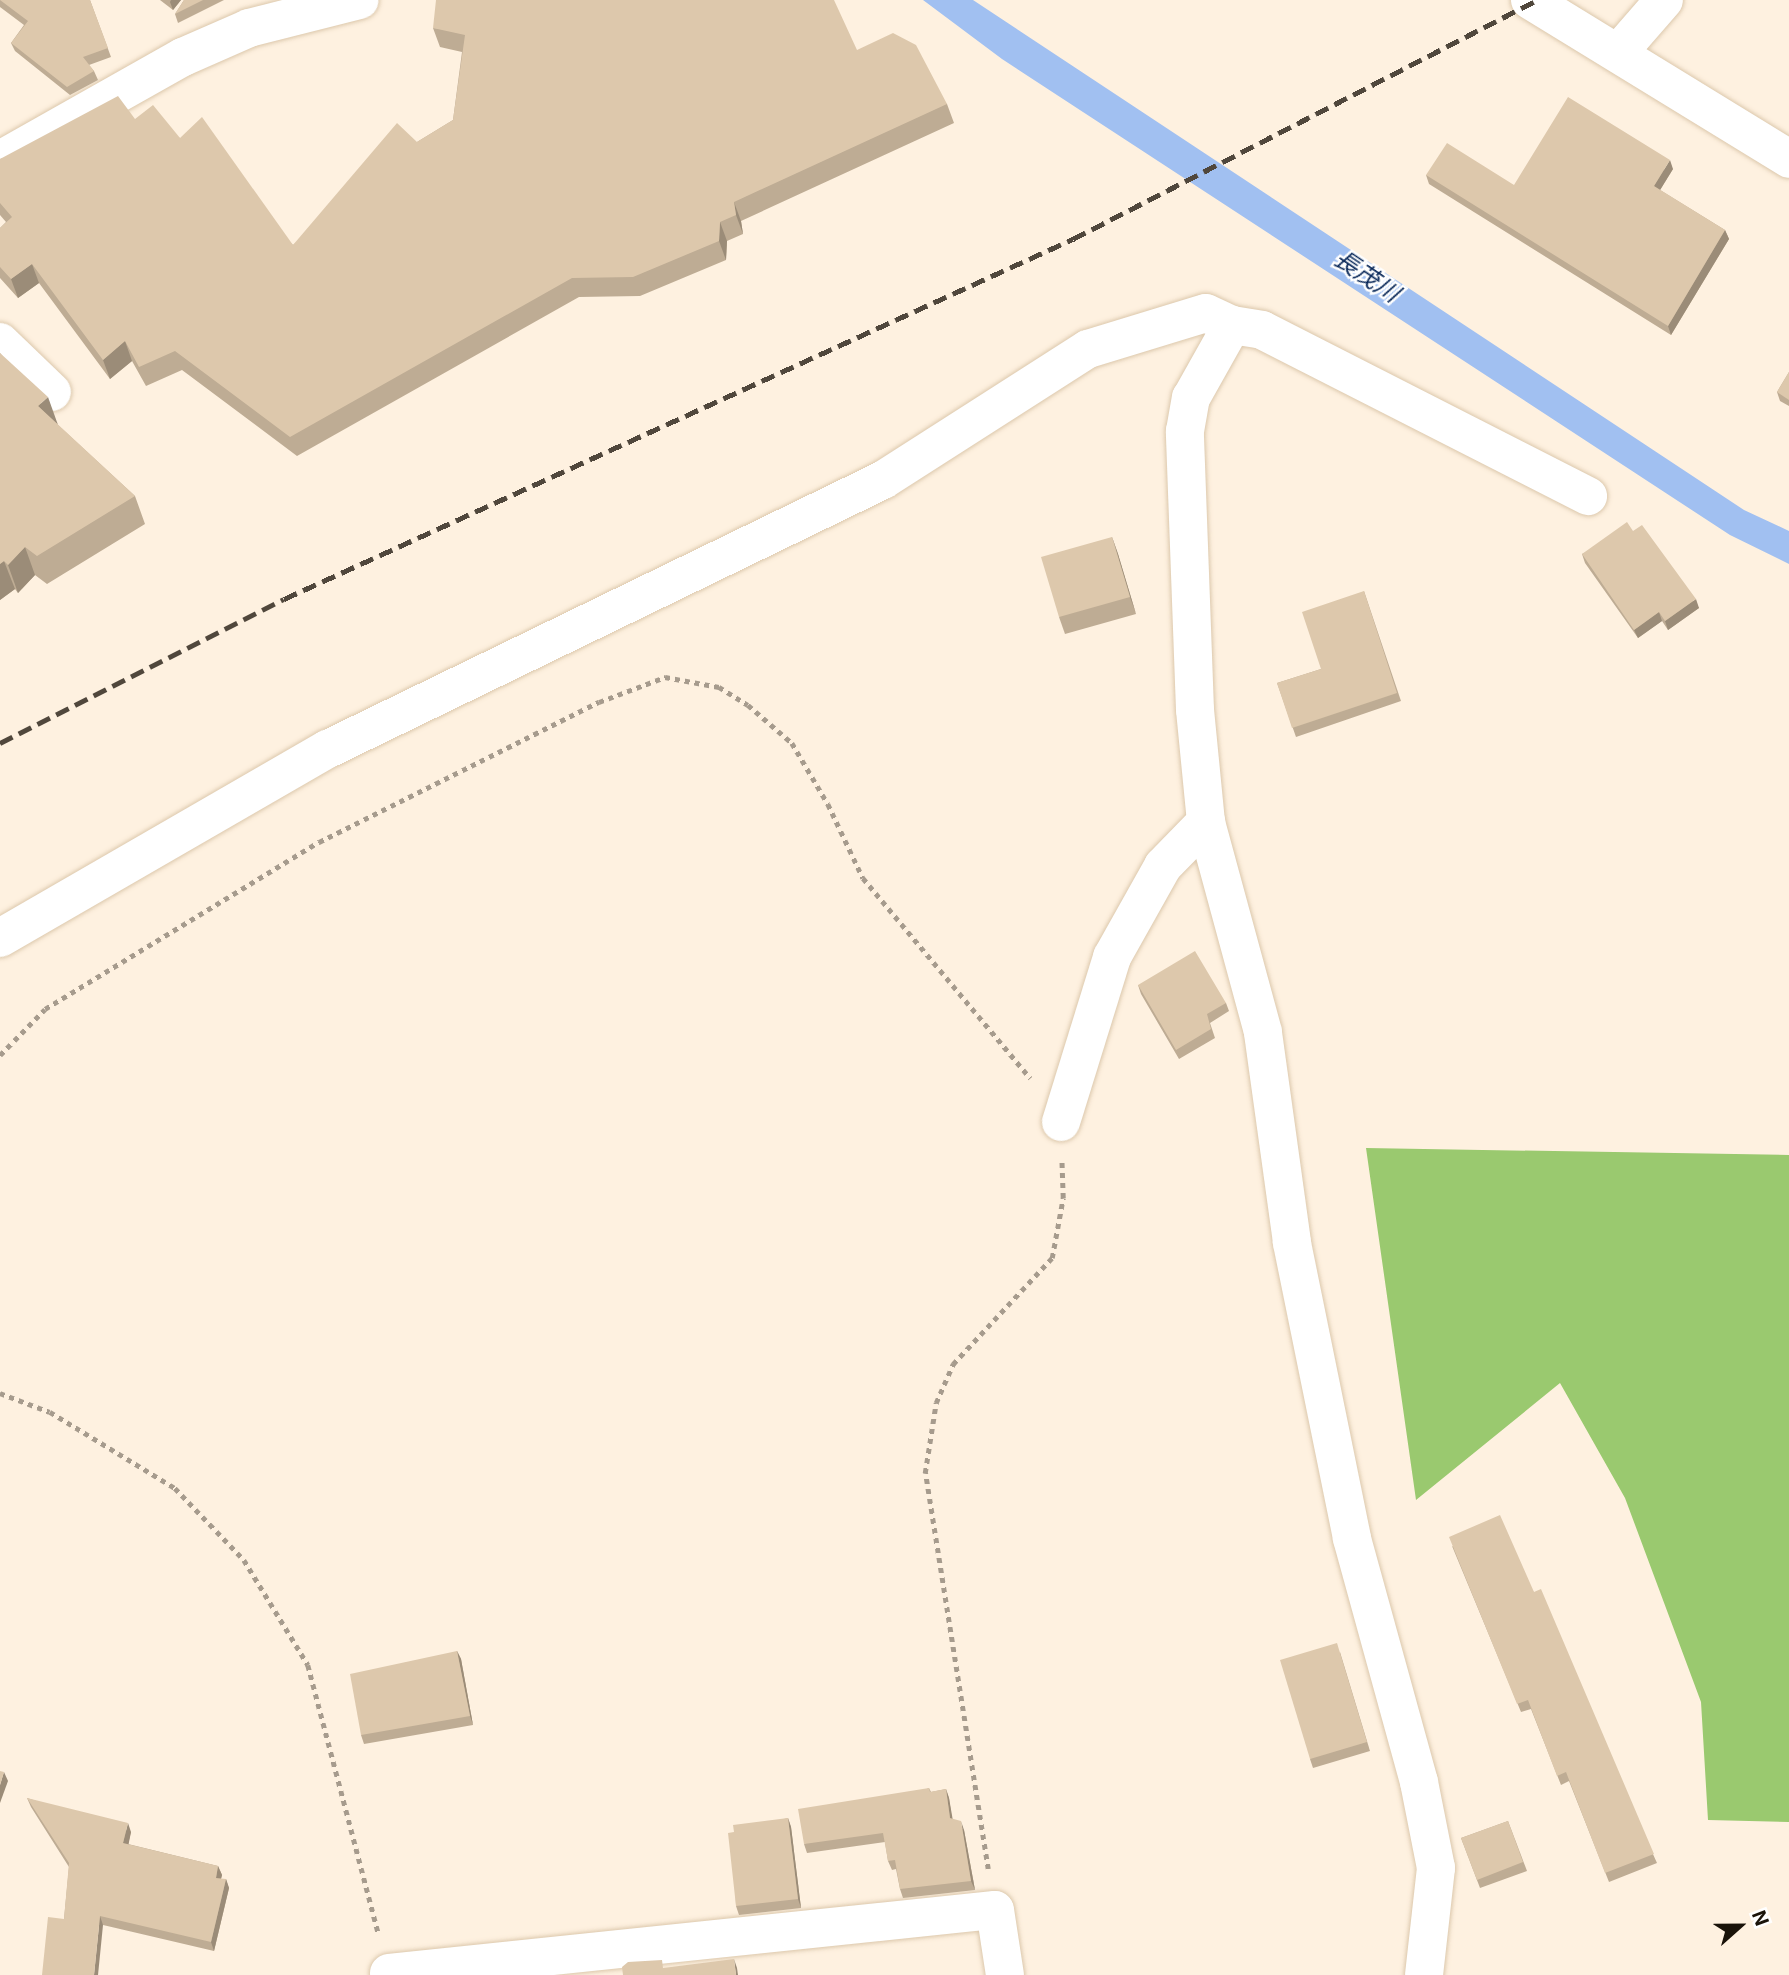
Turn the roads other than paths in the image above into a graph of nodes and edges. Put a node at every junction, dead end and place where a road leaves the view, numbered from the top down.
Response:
1 (360, 0) edge
2 (1530, 0) edge
3 (1664, 0) edge
4 (1618, 53) junction
5 (1789, 159) edge
6 (0, 160) edge
7 (1232, 325) junction
8 (0, 342) edge
9 (52, 392) dead end
10 (1587, 496) dead end
11 (1206, 822) junction
12 (0, 938) edge
13 (1061, 1122) road end
14 (389, 1973) road end
15 (1005, 1975) edge
16 (1424, 1975) edge

1 - 6 street
2 - 4 street
3 - 4 street
4 - 5 street
7 - 10 street
7 - 11 street
7 - 12 street
8 - 9 street
11 - 13 street
11 - 16 street
14 - 15 street

